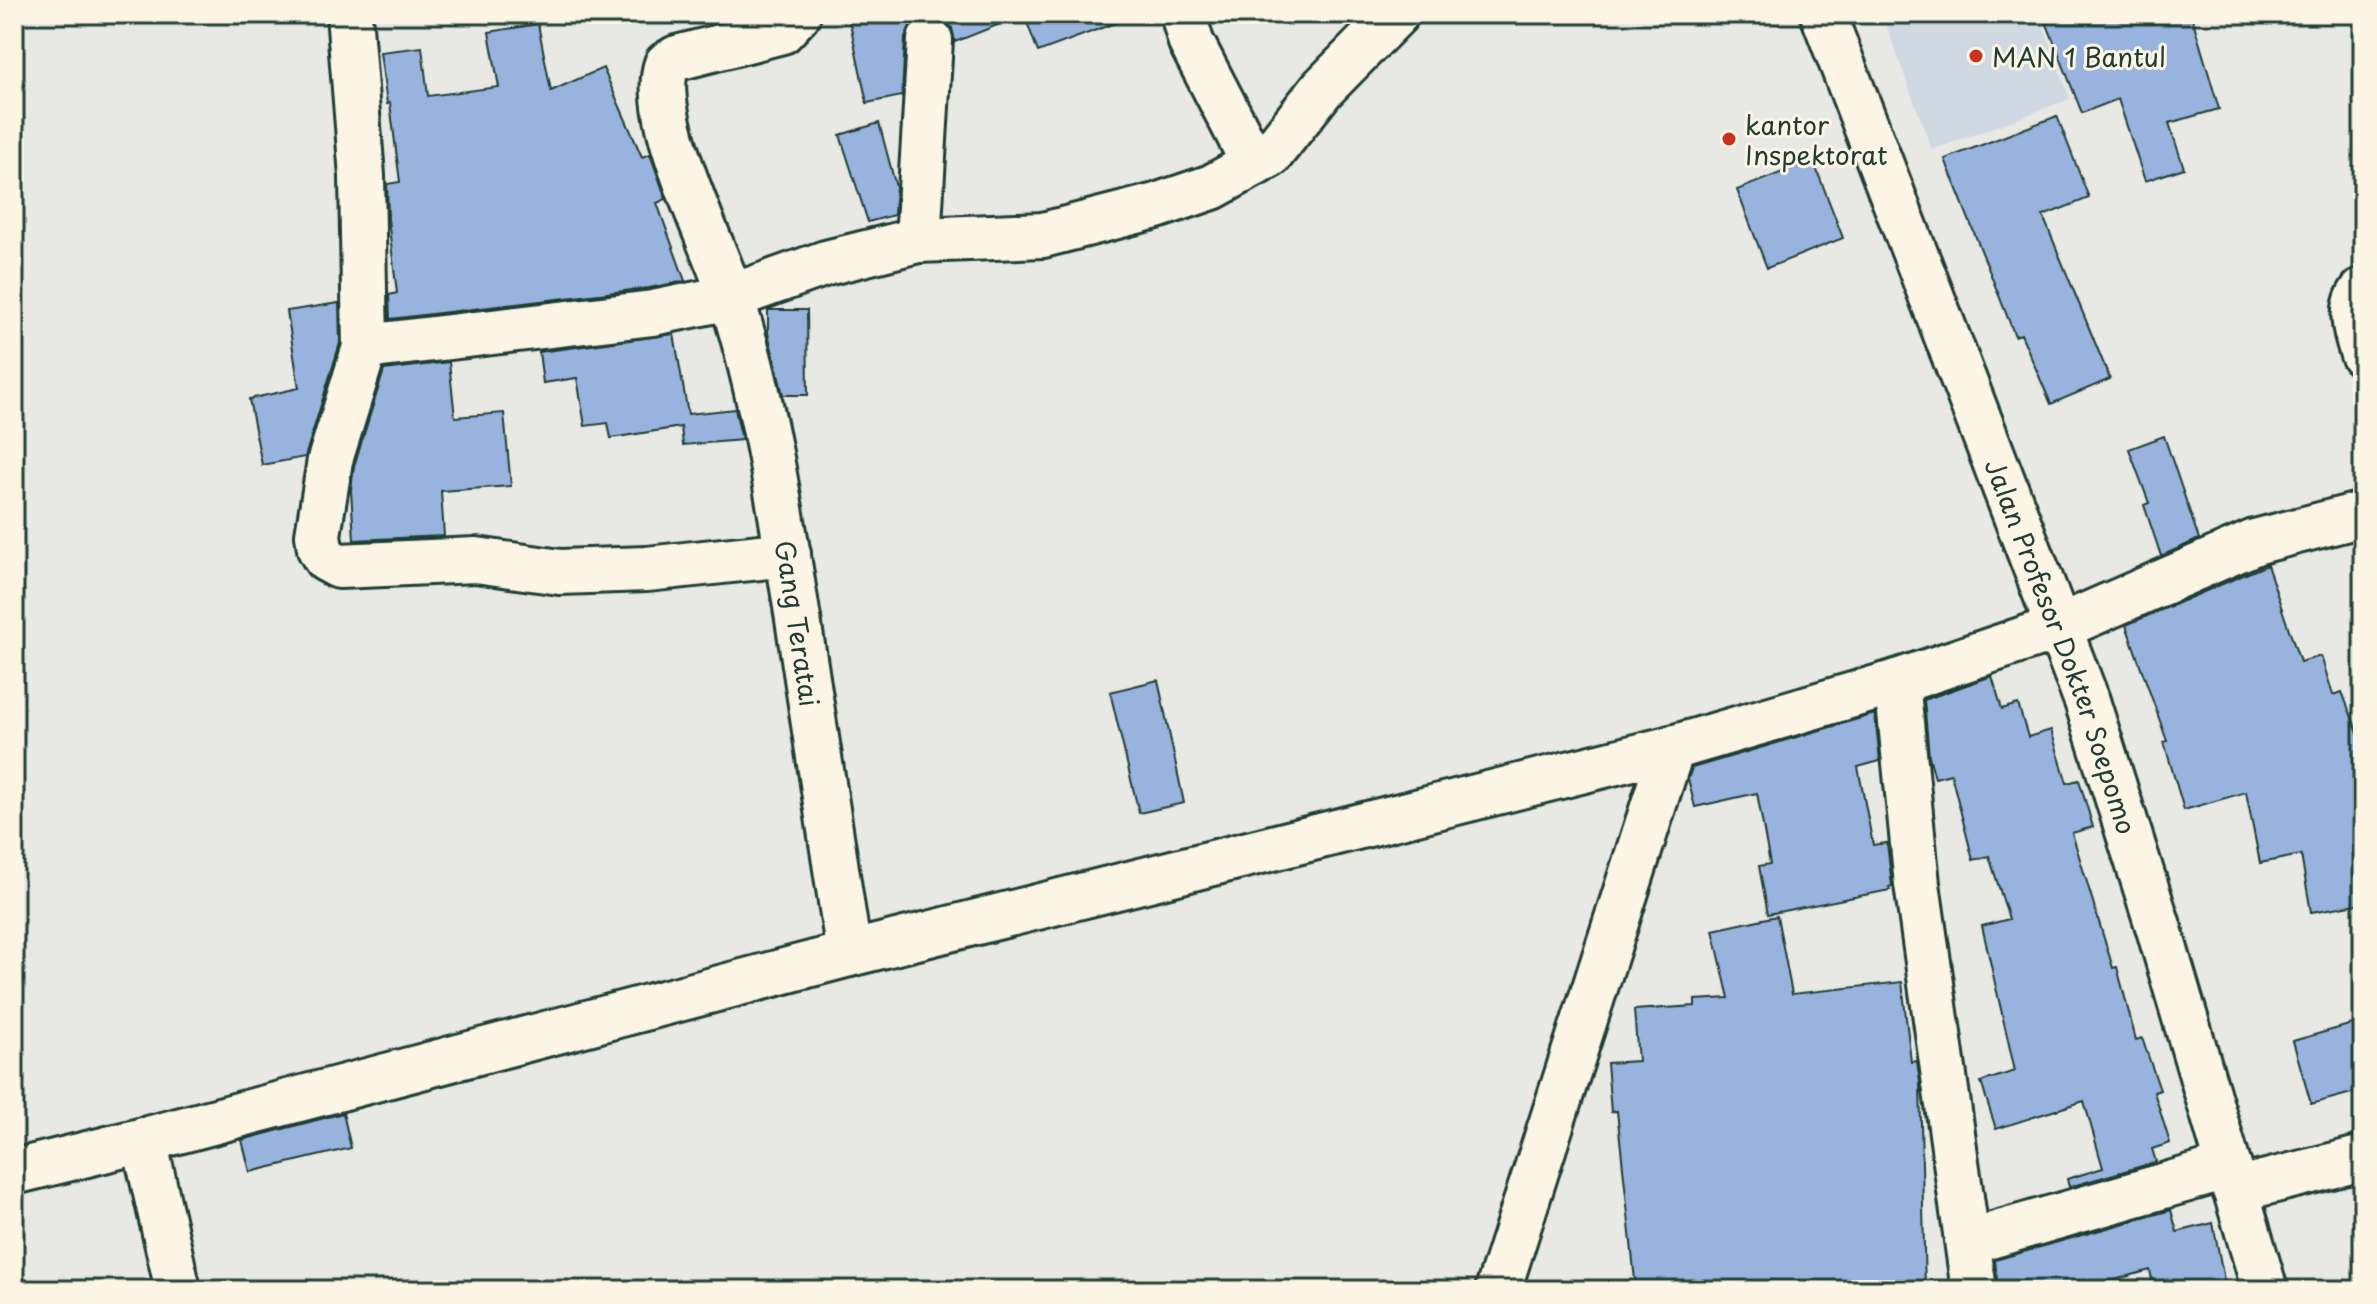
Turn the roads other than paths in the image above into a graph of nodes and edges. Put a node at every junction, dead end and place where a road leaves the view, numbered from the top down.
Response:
1 (349, 14) edge
2 (798, 14) edge
3 (1183, 14) edge
4 (1396, 14) edge
5 (1823, 14) edge
6 (930, 40) dead end
7 (1254, 164) junction
8 (918, 240) junction
9 (2363, 290) edge
10 (731, 297) junction
11 (365, 347) junction
12 (2363, 354) edge
13 (2363, 514) edge
14 (788, 554) junction
15 (2060, 627) junction
16 (1897, 682) junction
17 (1672, 748) junction
18 (849, 954) junction
19 (144, 1140) junction
20 (2363, 1158) edge
21 (14, 1172) edge
22 (2232, 1178) junction
23 (1969, 1242) junction
24 (178, 1290) edge
25 (1498, 1290) edge
26 (1974, 1290) edge
27 (2265, 1290) edge

1 - 11 street
2 - 10 street, Gang Teratai
3 - 7 street
4 - 7 street
5 - 15 street, Jalan Profesor Dokter Soepomo
6 - 8 street
7 - 8 street
8 - 10 street
9 - 12 street
10 - 11 street
10 - 14 street, Gang Teratai
11 - 14 street
13 - 15 street
14 - 18 street, Gang Teratai
15 - 16 street
15 - 22 street, Jalan Profesor Dokter Soepomo
16 - 17 street
16 - 23 street
17 - 18 street
17 - 25 street
18 - 19 street
19 - 21 street
19 - 24 street
20 - 22 street
22 - 23 street
22 - 27 street, Jalan Profesor Dokter Soepomo
23 - 26 street

